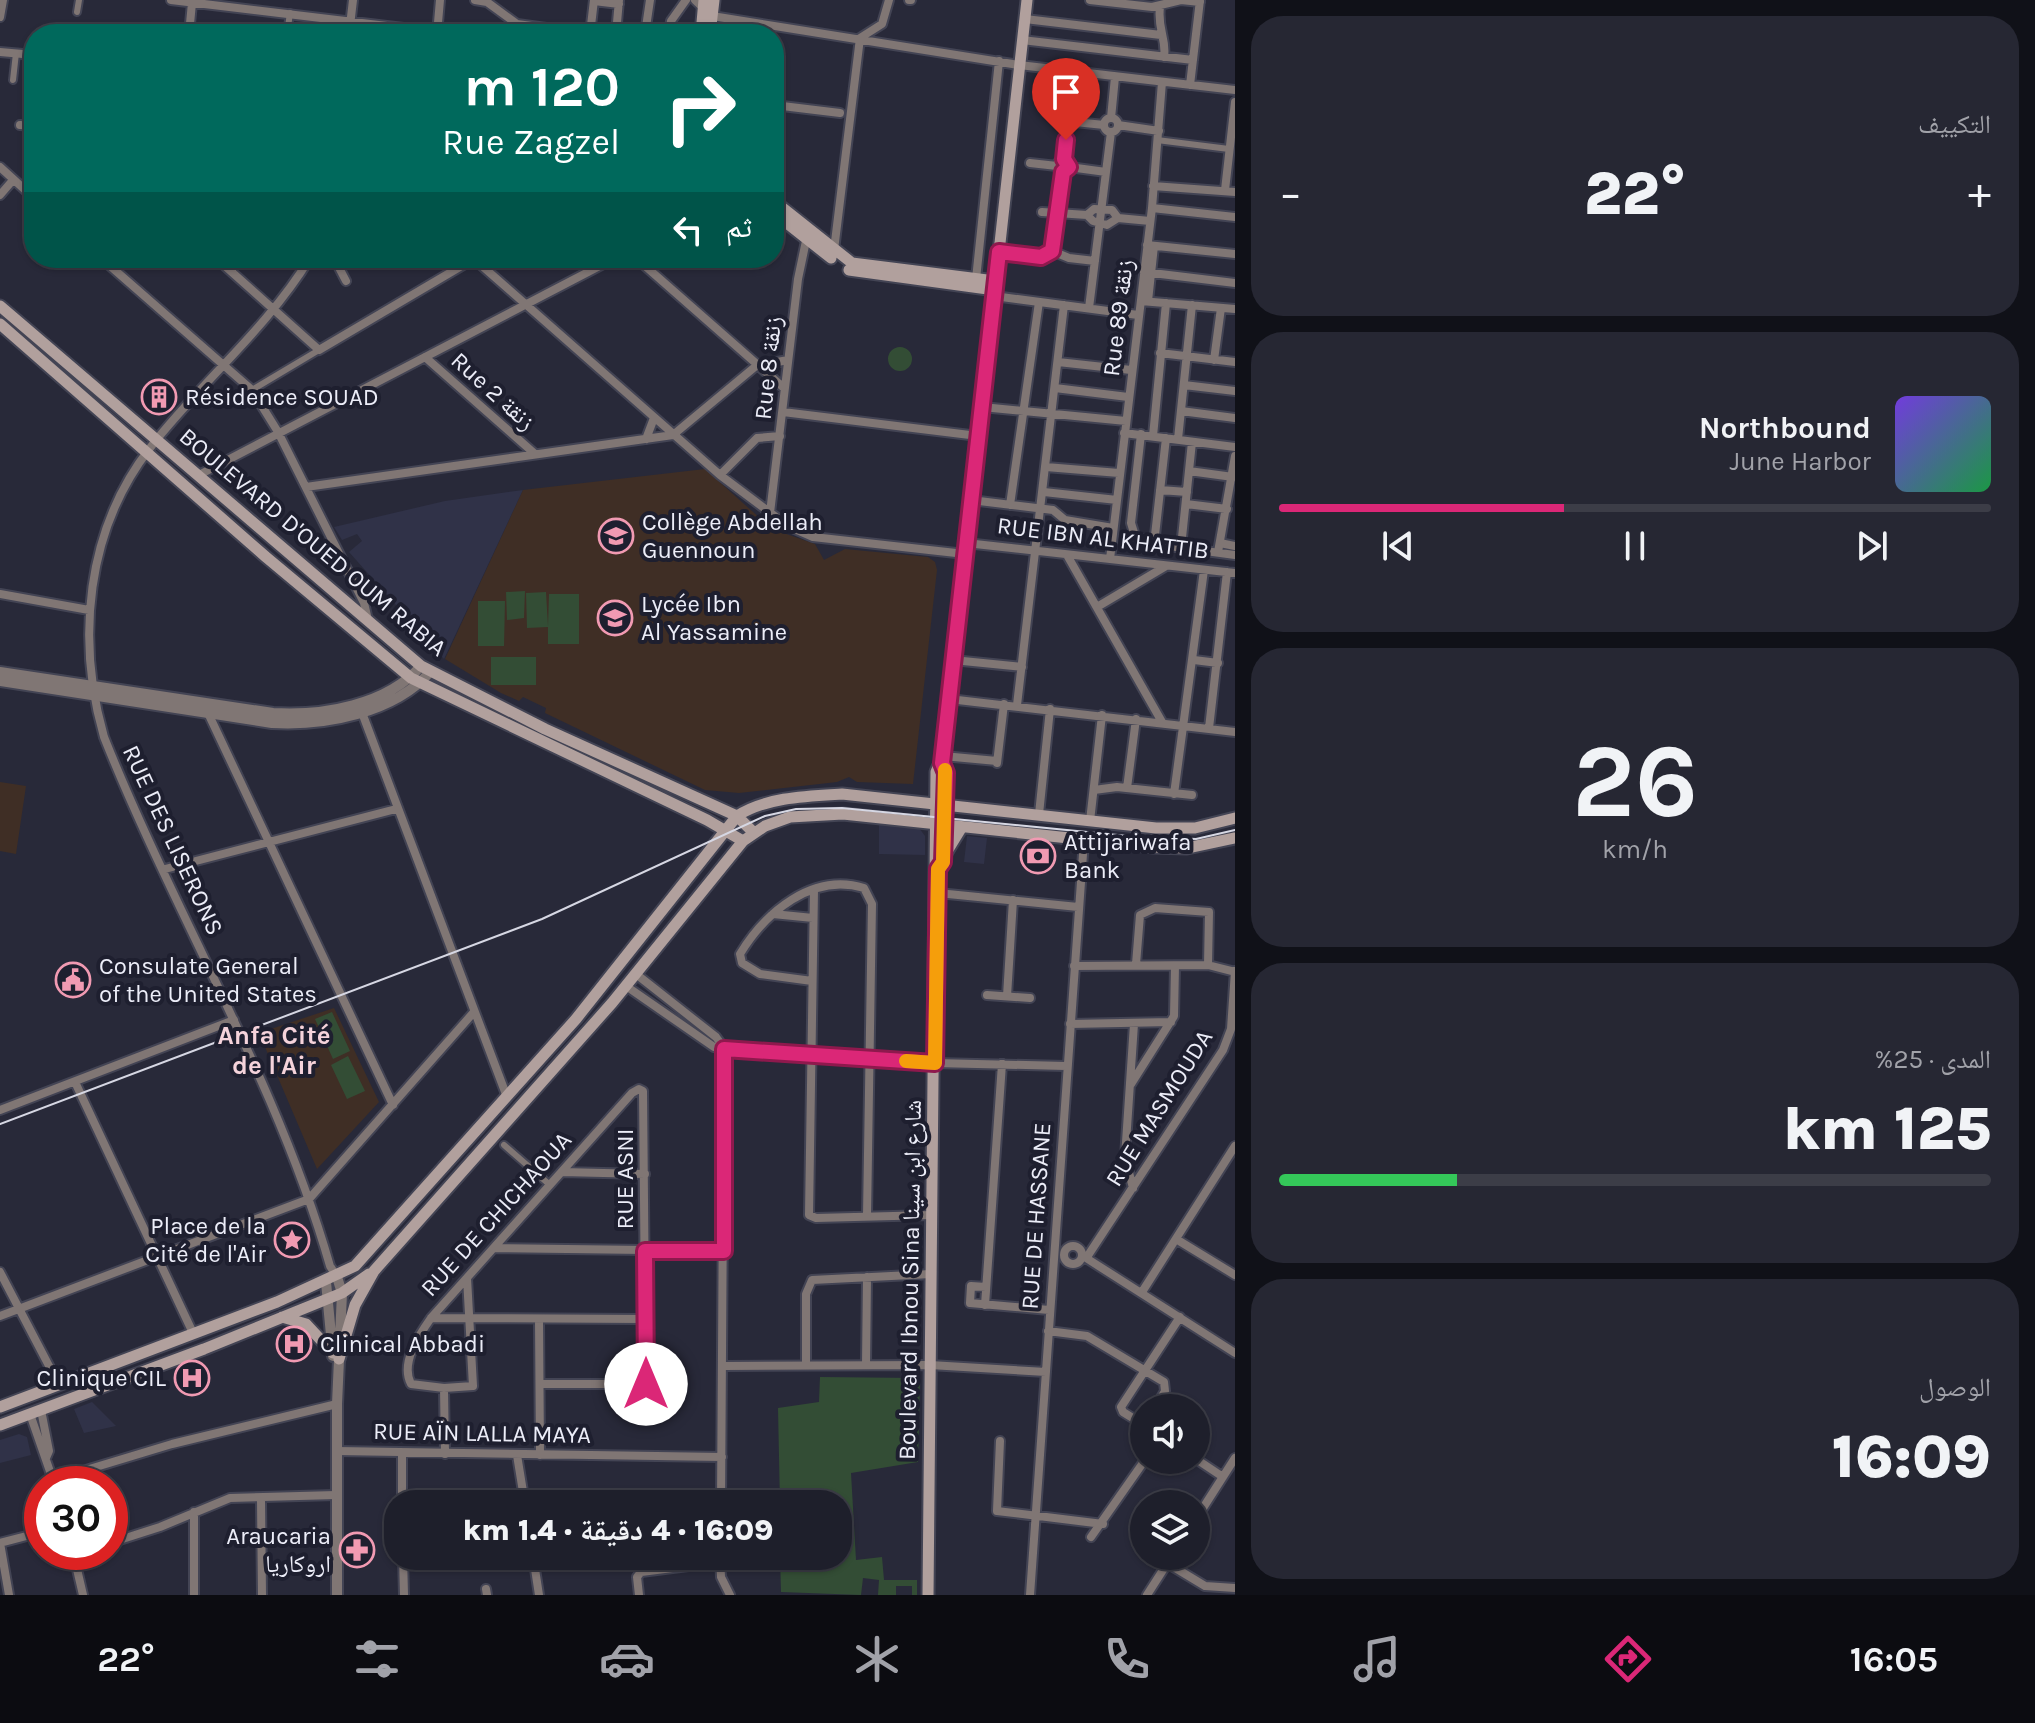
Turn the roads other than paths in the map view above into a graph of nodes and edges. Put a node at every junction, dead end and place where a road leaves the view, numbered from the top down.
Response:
1 (3, 0) edge
2 (79, 0) edge
3 (171, 0) edge
4 (284, 0) edge
5 (353, 0) edge
6 (440, 0) edge
7 (475, 0) edge
8 (594, 0) edge
9 (650, 0) edge
10 (686, 0) edge
11 (889, 0) edge
12 (1027, 0) edge
13 (1091, 0) edge
14 (192, 1) edge
15 (488, 1) edge
16 (1200, 1) edge
17 (619, 2) edge
18 (706, 5) edge
19 (1160, 7) junction
20 (77, 12) dead end
21 (286, 13) junction
22 (0, 17) edge
23 (1025, 19) junction
24 (351, 21) junction
25 (190, 24) edge
26 (287, 24) edge
27 (351, 24) edge
28 (372, 24) edge
29 (438, 24) edge
30 (517, 24) edge
31 (591, 24) edge
32 (617, 24) edge
33 (646, 24) edge
34 (671, 24) edge
35 (1161, 35) junction
36 (860, 38) junction
37 (1022, 40) junction
38 (0, 52) edge
39 (16, 53) junction
40 (24, 54) edge
41 (1164, 57) junction
42 (1193, 60) junction
43 (999, 61) junction
44 (1019, 65) junction
45 (1074, 72) junction
46 (1115, 77) junction
47 (13, 80) dead end
48 (1162, 82) junction
49 (1190, 85) junction
50 (1235, 90) edge
51 (1235, 102) edge
52 (784, 106) edge
53 (840, 113) dead end
54 (1056, 120) dead end
55 (1068, 121) junction
56 (20, 125) dead end
57 (24, 125) edge
58 (1111, 125) junction
59 (1158, 135) junction
60 (1229, 149) junction
61 (1030, 163) dead end
62 (1063, 166) junction
63 (0, 167) edge
64 (1106, 172) junction
65 (13, 180) junction
66 (1153, 186) junction
67 (24, 189) edge
68 (1225, 190) junction
69 (1235, 192) edge
70 (0, 195) edge
71 (1102, 208) junction
72 (1152, 208) junction
73 (784, 210) edge
74 (1042, 212) dead end
75 (1057, 213) junction
76 (1087, 215) junction
77 (1235, 217) edge
78 (1118, 218) junction
79 (784, 219) edge
80 (1150, 221) junction
81 (1100, 223) junction
82 (809, 233) junction
83 (1151, 245) junction
84 (834, 251) junction
85 (1052, 251) junction
86 (999, 252) junction
87 (1235, 254) edge
88 (1095, 261) junction
89 (116, 268) edge
90 (227, 268) edge
91 (232, 268) edge
92 (303, 268) edge
93 (339, 268) edge
94 (457, 268) edge
95 (485, 268) edge
96 (595, 268) edge
97 (647, 268) edge
98 (232, 272) junction
99 (1148, 272) junction
100 (976, 279) junction
101 (346, 281) dead end
102 (1235, 283) edge
103 (995, 289) junction
104 (1144, 301) junction
105 (1039, 302) junction
106 (524, 303) junction
107 (1166, 303) junction
108 (1064, 305) junction
109 (1192, 305) junction
110 (0, 306) edge
111 (1089, 308) junction
112 (1221, 308) junction
113 (1235, 309) edge
114 (274, 311) junction
115 (1138, 315) junction
116 (0, 324) edge
117 (319, 350) junction
118 (1160, 353) junction
119 (1186, 356) junction
120 (425, 357) junction
121 (788, 360) junction
122 (1214, 360) junction
123 (1058, 362) junction
124 (1235, 362) edge
125 (225, 365) junction
126 (756, 366) junction
127 (1131, 370) junction
128 (1184, 385) junction
129 (784, 388) junction
130 (1055, 388) junction
131 (252, 390) junction
132 (1235, 391) edge
133 (1128, 397) junction
134 (982, 407) junction
135 (1025, 411) junction
136 (1181, 411) junction
137 (783, 412) junction
138 (1053, 414) junction
139 (654, 418) junction
140 (1235, 418) edge
141 (1126, 421) junction
142 (278, 432) junction
143 (1124, 433) junction
144 (1141, 434) junction
145 (673, 435) junction
146 (780, 436) junction
147 (978, 436) junction
148 (1153, 436) junction
149 (1166, 438) junction
150 (157, 439) junction
151 (646, 439) junction
152 (1178, 439) junction
153 (1192, 442) junction
154 (1123, 446) junction
155 (1139, 447) junction
156 (1235, 447) edge
157 (147, 450) junction
158 (535, 454) junction
159 (1235, 456) edge
160 (1046, 467) junction
161 (1189, 471) junction
162 (1119, 473) junction
163 (199, 475) junction
164 (720, 475) junction
165 (1233, 477) junction
166 (306, 487) junction
167 (1160, 490) junction
168 (1044, 492) junction
169 (1187, 492) junction
170 (971, 500) junction
171 (1117, 500) junction
172 (1186, 504) junction
173 (1010, 505) junction
174 (1041, 508) junction
175 (1227, 509) junction
176 (770, 513) junction
177 (1224, 521) junction
178 (1235, 522) edge
179 (1113, 528) junction
180 (1154, 544) junction
181 (1235, 546) edge
182 (1181, 547) junction
183 (966, 548) junction
184 (1219, 548) junction
185 (1036, 550) junction
186 (1067, 555) junction
187 (1235, 555) edge
188 (1110, 559) junction
189 (1167, 565) junction
190 (1204, 570) junction
191 (1231, 573) edge
192 (0, 594) edge
193 (1097, 607) junction
194 (89, 610) junction
195 (368, 621) junction
196 (953, 660) junction
197 (1194, 660) junction
198 (1218, 663) junction
199 (1022, 667) junction
200 (426, 669) junction
201 (0, 672) edge
202 (415, 680) junction
203 (0, 681) edge
204 (93, 691) junction
205 (949, 699) junction
206 (1004, 704) junction
207 (1017, 705) junction
208 (360, 706) junction
209 (1050, 709) junction
210 (208, 713) junction
211 (1102, 715) junction
212 (1136, 719) junction
213 (1162, 722) junction
214 (1186, 725) junction
215 (1209, 728) junction
216 (1235, 732) edge
217 (942, 759) junction
218 (1127, 788) junction
219 (1094, 790) junction
220 (1174, 794) junction
221 (1192, 795) dead end
222 (939, 804) junction
223 (396, 809) junction
224 (1039, 814) junction
225 (737, 816) junction
226 (1235, 818) edge
227 (1090, 821) junction
228 (938, 824) junction
229 (962, 827) junction
230 (727, 830) junction
231 (754, 833) junction
232 (1235, 838) edge
233 (1084, 840) junction
234 (743, 841) junction
235 (269, 843) junction
236 (940, 864) junction
237 (165, 869) junction
238 (814, 890) junction
239 (938, 893) junction
240 (1013, 900) junction
241 (1078, 907) junction
242 (773, 914) junction
243 (813, 918) junction
244 (1136, 964) junction
245 (1208, 965) junction
246 (1074, 966) junction
247 (1175, 966) junction
248 (1235, 972) edge
249 (636, 974) junction
250 (812, 981) junction
251 (626, 986) junction
252 (987, 995) dead end
253 (1007, 996) junction
254 (1030, 998) dead end
255 (474, 1012) junction
256 (234, 1020) junction
257 (1171, 1022) junction
258 (1070, 1024) junction
259 (1134, 1024) junction
260 (1233, 1029) edge
261 (724, 1049) junction
262 (811, 1054) junction
263 (869, 1059) junction
264 (935, 1063) junction
265 (1002, 1064) junction
266 (1066, 1066) junction
267 (75, 1082) junction
268 (1129, 1087) junction
269 (639, 1089) joint
270 (507, 1097) junction
271 (393, 1105) junction
272 (0, 1110) edge
273 (504, 1145) dead end
274 (1235, 1146) edge
275 (562, 1172) junction
276 (645, 1174) junction
277 (550, 1185) junction
278 (1133, 1188) junction
279 (309, 1199) junction
280 (932, 1215) junction
281 (867, 1216) junction
282 (1176, 1239) junction
283 (495, 1248) junction
284 (645, 1251) junction
285 (724, 1251) junction
286 (1058, 1254) junction
287 (157, 1255) junction
288 (1084, 1256) junction
289 (374, 1271) junction
290 (0, 1272) edge
291 (931, 1274) junction
292 (1235, 1275) edge
293 (867, 1277) junction
294 (467, 1278) junction
295 (331, 1280) junction
296 (1142, 1292) junction
297 (342, 1293) junction
298 (986, 1296) junction
299 (329, 1298) junction
300 (19, 1308) junction
301 (1049, 1310) junction
302 (0, 1316) edge
303 (282, 1317) junction
304 (1180, 1317) junction
305 (431, 1318) junction
306 (470, 1319) junction
307 (645, 1319) junction
308 (539, 1320) junction
309 (1048, 1331) junction
310 (193, 1333) junction
311 (1235, 1353) edge
312 (337, 1360) junction
313 (806, 1365) junction
314 (866, 1365) junction
315 (930, 1365) junction
316 (724, 1366) junction
317 (1144, 1370) junction
318 (1046, 1372) junction
319 (540, 1384) junction
320 (646, 1384) junction
321 (59, 1385) junction
322 (444, 1388) junction
323 (1162, 1394) edge
324 (337, 1404) junction
325 (0, 1407) edge
326 (36, 1412) junction
327 (646, 1415) dead end
328 (1130, 1415) edge
329 (0, 1425) edge
330 (1000, 1441) dead end
331 (337, 1451) junction
332 (402, 1453) junction
333 (445, 1454) junction
334 (517, 1455) junction
335 (540, 1455) junction
336 (722, 1457) junction
337 (1235, 1458) edge
338 (48, 1466) edge
339 (103, 1466) edge
340 (1210, 1468) edge
341 (1136, 1474) edge
342 (1223, 1477) junction
343 (402, 1490) edge
344 (523, 1490) edge
345 (721, 1490) edge
346 (336, 1495) junction
347 (1210, 1497) edge
348 (261, 1499) junction
349 (194, 1512) junction
350 (1035, 1518) junction
351 (1103, 1524) junction
352 (128, 1536) edge
353 (24, 1537) edge
354 (1091, 1537) dead end
355 (0, 1543) edge
356 (78, 1570) edge
357 (403, 1570) edge
358 (535, 1570) edge
359 (653, 1570) edge
360 (721, 1570) edge
361 (1163, 1570) edge
362 (1184, 1570) edge
363 (1235, 1588) edge
364 (9, 1595) edge
365 (83, 1595) edge
366 (194, 1595) edge
367 (262, 1595) edge
368 (337, 1595) edge
369 (404, 1595) edge
370 (539, 1595) edge
371 (639, 1595) edge
372 (730, 1595) edge
373 (928, 1595) edge
374 (1030, 1595) edge
375 (1147, 1595) edge

1 - 22 street
2 - 20 street
3 - 14 street
4 - 21 street
5 - 24 street
6 - 29 street
7 - 15 street
8 - 17 street
8 - 31 street
9 - 33 street
10 - 34 street
11 - 36 street
12 - 23 main road, Boulevard Ibnou Sina شارع ابن سينا
13 - 19 street
14 - 21 street
14 - 25 street
15 - 30 street
16 - 19 street
16 - 42 street
17 - 32 street
18 - 36 street
19 - 35 street
21 - 24 street
21 - 26 street
23 - 35 street
23 - 37 main road, Boulevard Ibnou Sina شارع ابن سينا
24 - 27 street
24 - 28 street
35 - 41 street
36 - 43 street
36 - 84 street
37 - 41 street
37 - 44 main road, Boulevard Ibnou Sina شارع ابن سينا
38 - 39 street
39 - 40 street
39 - 47 street
41 - 42 street
42 - 49 street
43 - 44 street
43 - 100 street
44 - 45 street
44 - 86 main road, Boulevard Ibnou Sina شارع ابن سينا
45 - 46 street
45 - 55 street
46 - 48 street
46 - 58 street
48 - 49 street
48 - 59 street, Rue 89 زنقة
49 - 50 street
51 - 60 street
52 - 53 street
54 - 55 street
55 - 58 street
55 - 62 street
56 - 57 street
58 - 59 street
58 - 64 street
59 - 60 street
59 - 66 street, Rue 89 زنقة
60 - 68 street
61 - 62 street
62 - 64 street
62 - 75 street
63 - 65 street
64 - 71 street
65 - 67 street
65 - 70 street
66 - 68 street
66 - 72 street, Rue 89 زنقة
68 - 69 street
71 - 76 street
71 - 78 street
71 - 81 street
72 - 77 street
72 - 80 street, Rue 89 زنقة
73 - 82 main road
74 - 75 street
75 - 76 street
75 - 85 street
76 - 81 street
78 - 80 street
78 - 81 street
79 - 82 main road
80 - 83 street, Rue 89 زنقة
81 - 88 street
82 - 84 main road
82 - 103 main road
82 - 121 street, Rue 8 زنقة
83 - 87 street
83 - 99 street, Rue 89 زنقة
84 - 100 main road
85 - 86 street
85 - 88 street
86 - 103 main road, Boulevard Ibnou Sina شارع ابن سينا
88 - 111 street
89 - 125 street
90 - 98 street
91 - 98 street
92 - 114 street, RUE DES LISERONS
93 - 101 street
94 - 117 street
95 - 106 street, RUE IBN AL KHATTIB
96 - 106 street
97 - 126 street
98 - 114 street
99 - 102 street
99 - 104 street, Rue 89 زنقة
100 - 103 main road
103 - 105 street
103 - 134 main road, Boulevard Ibnou Sina شارع ابن سينا
104 - 107 street
104 - 115 street, Rue 89 زنقة
105 - 108 street
105 - 135 street
106 - 120 street
106 - 139 street, RUE IBN AL KHATTIB
107 - 109 street
107 - 118 street
108 - 111 street
108 - 123 street
109 - 112 street
109 - 119 street
110 - 150 main road, BOULEVARD D'OUED OUM RABIA
111 - 115 street
112 - 113 street
112 - 122 street
114 - 117 street
114 - 125 street, RUE DES LISERONS
115 - 127 street, Rue 89 زنقة
116 - 157 main road, BOULEVARD D'OUED OUM RABIA
117 - 131 street
118 - 119 street
118 - 148 street
119 - 122 street
119 - 128 street
120 - 142 street
120 - 158 street, Rue 2 زنقة
121 - 126 street
121 - 129 street, Rue 8 زنقة
122 - 124 street
123 - 127 street
123 - 130 street
125 - 131 street
125 - 150 street, RUE DES LISERONS
126 - 129 street
126 - 145 street
127 - 133 street, Rue 89 زنقة
128 - 132 street
128 - 136 street
129 - 137 street, Rue 8 زنقة
130 - 133 street
130 - 138 street
131 - 142 street
133 - 141 street, Rue 89 زنقة
134 - 135 street
134 - 147 main road, Boulevard Ibnou Sina شارع ابن سينا
135 - 138 street
135 - 173 street
136 - 140 street
136 - 152 street
137 - 146 street, Rue 8 زنقة
137 - 147 street
138 - 141 street
138 - 160 street
139 - 145 street, RUE IBN AL KHATTIB
139 - 151 street
141 - 143 street, Rue 89 زنقة
142 - 163 street
142 - 166 street
143 - 144 street
143 - 154 street, Rue 89 زنقة
144 - 148 street
144 - 155 street
145 - 151 street
145 - 164 street, RUE IBN AL KHATTIB
146 - 164 street
146 - 176 street, Rue 8 زنقة
147 - 170 main road, Boulevard Ibnou Sina شارع ابن سينا
148 - 149 street
149 - 152 street
149 - 167 street
150 - 157 street, RUE DES LISERONS
150 - 163 main road, BOULEVARD D'OUED OUM RABIA
151 - 158 street
152 - 153 street
153 - 156 street
153 - 161 street
154 - 155 street
154 - 162 street, Rue 89 زنقة
155 - 180 street
157 - 194 street, RUE DES LISERONS
157 - 202 main road, BOULEVARD D'OUED OUM RABIA
158 - 166 street
159 - 165 street
160 - 162 street
160 - 168 street
161 - 165 street
161 - 169 street
162 - 171 street, Rue 89 زنقة
163 - 195 main road, BOULEVARD D'OUED OUM RABIA
164 - 176 street, RUE IBN AL KHATTIB
165 - 175 street
166 - 195 street
167 - 169 street
167 - 180 street
168 - 171 street
168 - 174 street
169 - 172 street
170 - 173 street
170 - 183 main road, Boulevard Ibnou Sina شارع ابن سينا
171 - 179 street, Rue 89 زنقة
172 - 175 street
172 - 182 street
173 - 174 street
174 - 179 street
174 - 185 street
175 - 177 street
176 - 183 street, RUE IBN AL KHATTIB
177 - 178 street
177 - 184 street
179 - 188 street, Rue 89 زنقة
180 - 182 street
181 - 184 street
182 - 184 street
183 - 185 street, RUE IBN AL KHATTIB
183 - 196 main road, Boulevard Ibnou Sina شارع ابن سينا
184 - 187 street
185 - 186 street, RUE IBN AL KHATTIB
185 - 199 street
186 - 188 street, RUE IBN AL KHATTIB
186 - 193 street
188 - 189 street, RUE IBN AL KHATTIB
189 - 190 street, RUE IBN AL KHATTIB
189 - 193 street
190 - 191 street, RUE IBN AL KHATTIB
190 - 197 street
191 - 198 street
192 - 194 street
193 - 213 street
194 - 204 street, RUE DES LISERONS
195 - 200 main road, BOULEVARD D'OUED OUM RABIA
196 - 199 street
196 - 205 main road, Boulevard Ibnou Sina شارع ابن سينا
197 - 198 street
197 - 214 street
198 - 215 street
199 - 207 street
200 - 202 street
200 - 225 main road, BOULEVARD D'OUED OUM RABIA
201 - 204 street
202 - 208 street
202 - 230 main road, BOULEVARD D'OUED OUM RABIA
203 - 204 street
204 - 208 street
204 - 210 street
204 - 237 street, RUE DES LISERONS
205 - 206 street
205 - 217 main road, Boulevard Ibnou Sina شارع ابن سينا
206 - 207 street
206 - 217 street
207 - 209 street
208 - 210 street
208 - 223 street
209 - 211 street
209 - 224 street
210 - 235 street
211 - 212 street
211 - 219 street
212 - 213 street
212 - 218 street
213 - 214 street
214 - 215 street
214 - 220 street
215 - 216 street
217 - 222 main road, Boulevard Ibnou Sina شارع ابن سينا
218 - 219 street
218 - 220 street
219 - 227 street
220 - 221 street
222 - 224 main road
222 - 225 main road
222 - 228 main road, Boulevard Ibnou Sina شارع ابن سينا
223 - 235 street
223 - 255 street
224 - 227 main road
225 - 230 main road
225 - 231 main road, BOULEVARD D'OUED OUM RABIA
226 - 227 main road
228 - 229 main road
228 - 231 main road
228 - 236 main road, Boulevard Ibnou Sina شارع ابن سينا
229 - 233 main road
229 - 236 main road
230 - 234 main road, BOULEVARD D'OUED OUM RABIA
230 - 270 main road
231 - 234 main road
232 - 233 main road
233 - 241 street, RUE DE HASSANE
234 - 249 main road
235 - 237 street
235 - 271 street
236 - 239 main road, Boulevard Ibnou Sina شارع ابن سينا
237 - 256 street, RUE DES LISERONS
238 - 242 street
238 - 243 street
238 - 263 street
239 - 240 street
239 - 264 main road, Boulevard Ibnou Sina شارع ابن سينا
240 - 241 street
240 - 253 street
241 - 246 street, RUE DE HASSANE
242 - 243 street
242 - 250 street
243 - 250 street
244 - 245 street
244 - 246 street
244 - 247 street
245 - 247 street
245 - 248 street
246 - 258 street, RUE DE HASSANE
247 - 257 street
248 - 260 street, RUE MASMOUDA
249 - 251 main road
249 - 261 street
250 - 262 street
251 - 261 street
251 - 289 main road
252 - 253 street
253 - 254 street
255 - 270 street
255 - 271 street
256 - 267 street
256 - 279 street, RUE DES LISERONS
257 - 259 street
257 - 268 street
258 - 259 street
258 - 266 street, RUE DE HASSANE
259 - 268 street
260 - 278 street, RUE MASMOUDA
261 - 262 street
261 - 285 street
262 - 263 street
262 - 281 street
263 - 264 street
263 - 281 street
264 - 265 street
264 - 280 main road, Boulevard Ibnou Sina شارع ابن سينا
265 - 266 street
265 - 298 street
266 - 286 street, RUE DE HASSANE
267 - 272 street
267 - 287 street
268 - 278 street
269 - 275 street, RUE DE CHICHAOUA
269 - 276 street, RUE ASNI
270 - 295 main road
271 - 279 street
273 - 277 street
274 - 282 street
275 - 276 street
275 - 277 street, RUE DE CHICHAOUA
276 - 284 street, RUE ASNI
277 - 283 street, RUE DE CHICHAOUA
278 - 288 street, RUE MASMOUDA
279 - 287 street
279 - 295 street, RUE DES LISERONS
280 - 281 street
280 - 291 main road, Boulevard Ibnou Sina شارع ابن سينا
282 - 292 street
282 - 296 street
283 - 284 street
283 - 294 street, RUE DE CHICHAOUA
284 - 285 street
284 - 307 street, RUE ASNI
285 - 316 street
286 - 288 street
286 - 301 street, RUE DE HASSANE
287 - 300 street
287 - 310 street
288 - 296 street
289 - 297 main road
289 - 312 main road
290 - 300 street
291 - 293 street
291 - 315 main road, Boulevard Ibnou Sina شارع ابن سينا
293 - 313 street
293 - 314 street
294 - 305 street, RUE DE CHICHAOUA
294 - 306 street
295 - 297 street
295 - 299 street
295 - 310 main road
296 - 304 street
297 - 299 main road
297 - 312 street
298 - 298 street
298 - 301 street
299 - 303 main road
299 - 312 street
300 - 302 street
300 - 321 street
301 - 309 street, RUE DE HASSANE
303 - 312 main road
303 - 326 main road
304 - 311 street
304 - 317 street
305 - 306 street
305 - 322 street, RUE DE CHICHAOUA
306 - 308 street
306 - 322 street
307 - 308 street
307 - 320 street, RUE ASNI
308 - 319 street
309 - 317 street
309 - 318 street, RUE DE HASSANE
310 - 321 main road
312 - 324 street
313 - 314 street
313 - 316 street
314 - 315 street
315 - 318 street
315 - 373 main road, Boulevard Ibnou Sina شارع ابن سينا
316 - 336 street
317 - 323 street
317 - 328 street
318 - 350 street, RUE DE HASSANE
319 - 320 street
319 - 335 street
320 - 327 street, RUE ASNI
321 - 325 main road
322 - 333 street
324 - 331 street
324 - 339 street
326 - 329 main road
326 - 338 street
330 - 350 street
331 - 332 street, RUE AÏN LALLA MAYA
331 - 346 street
332 - 333 street, RUE AÏN LALLA MAYA
332 - 343 street
333 - 334 street, RUE AÏN LALLA MAYA
334 - 335 street, RUE AÏN LALLA MAYA
334 - 344 street
335 - 336 street, RUE AÏN LALLA MAYA
336 - 345 street
337 - 342 street
340 - 342 street
341 - 351 street
342 - 347 street
346 - 348 street
346 - 368 street
348 - 349 street
348 - 367 street
349 - 352 street
349 - 366 street
350 - 351 street
350 - 374 street, RUE DE HASSANE
351 - 354 street
353 - 355 street
355 - 364 street
356 - 365 street
357 - 369 street
358 - 370 street
359 - 371 street
360 - 372 street
361 - 375 street
362 - 363 street

